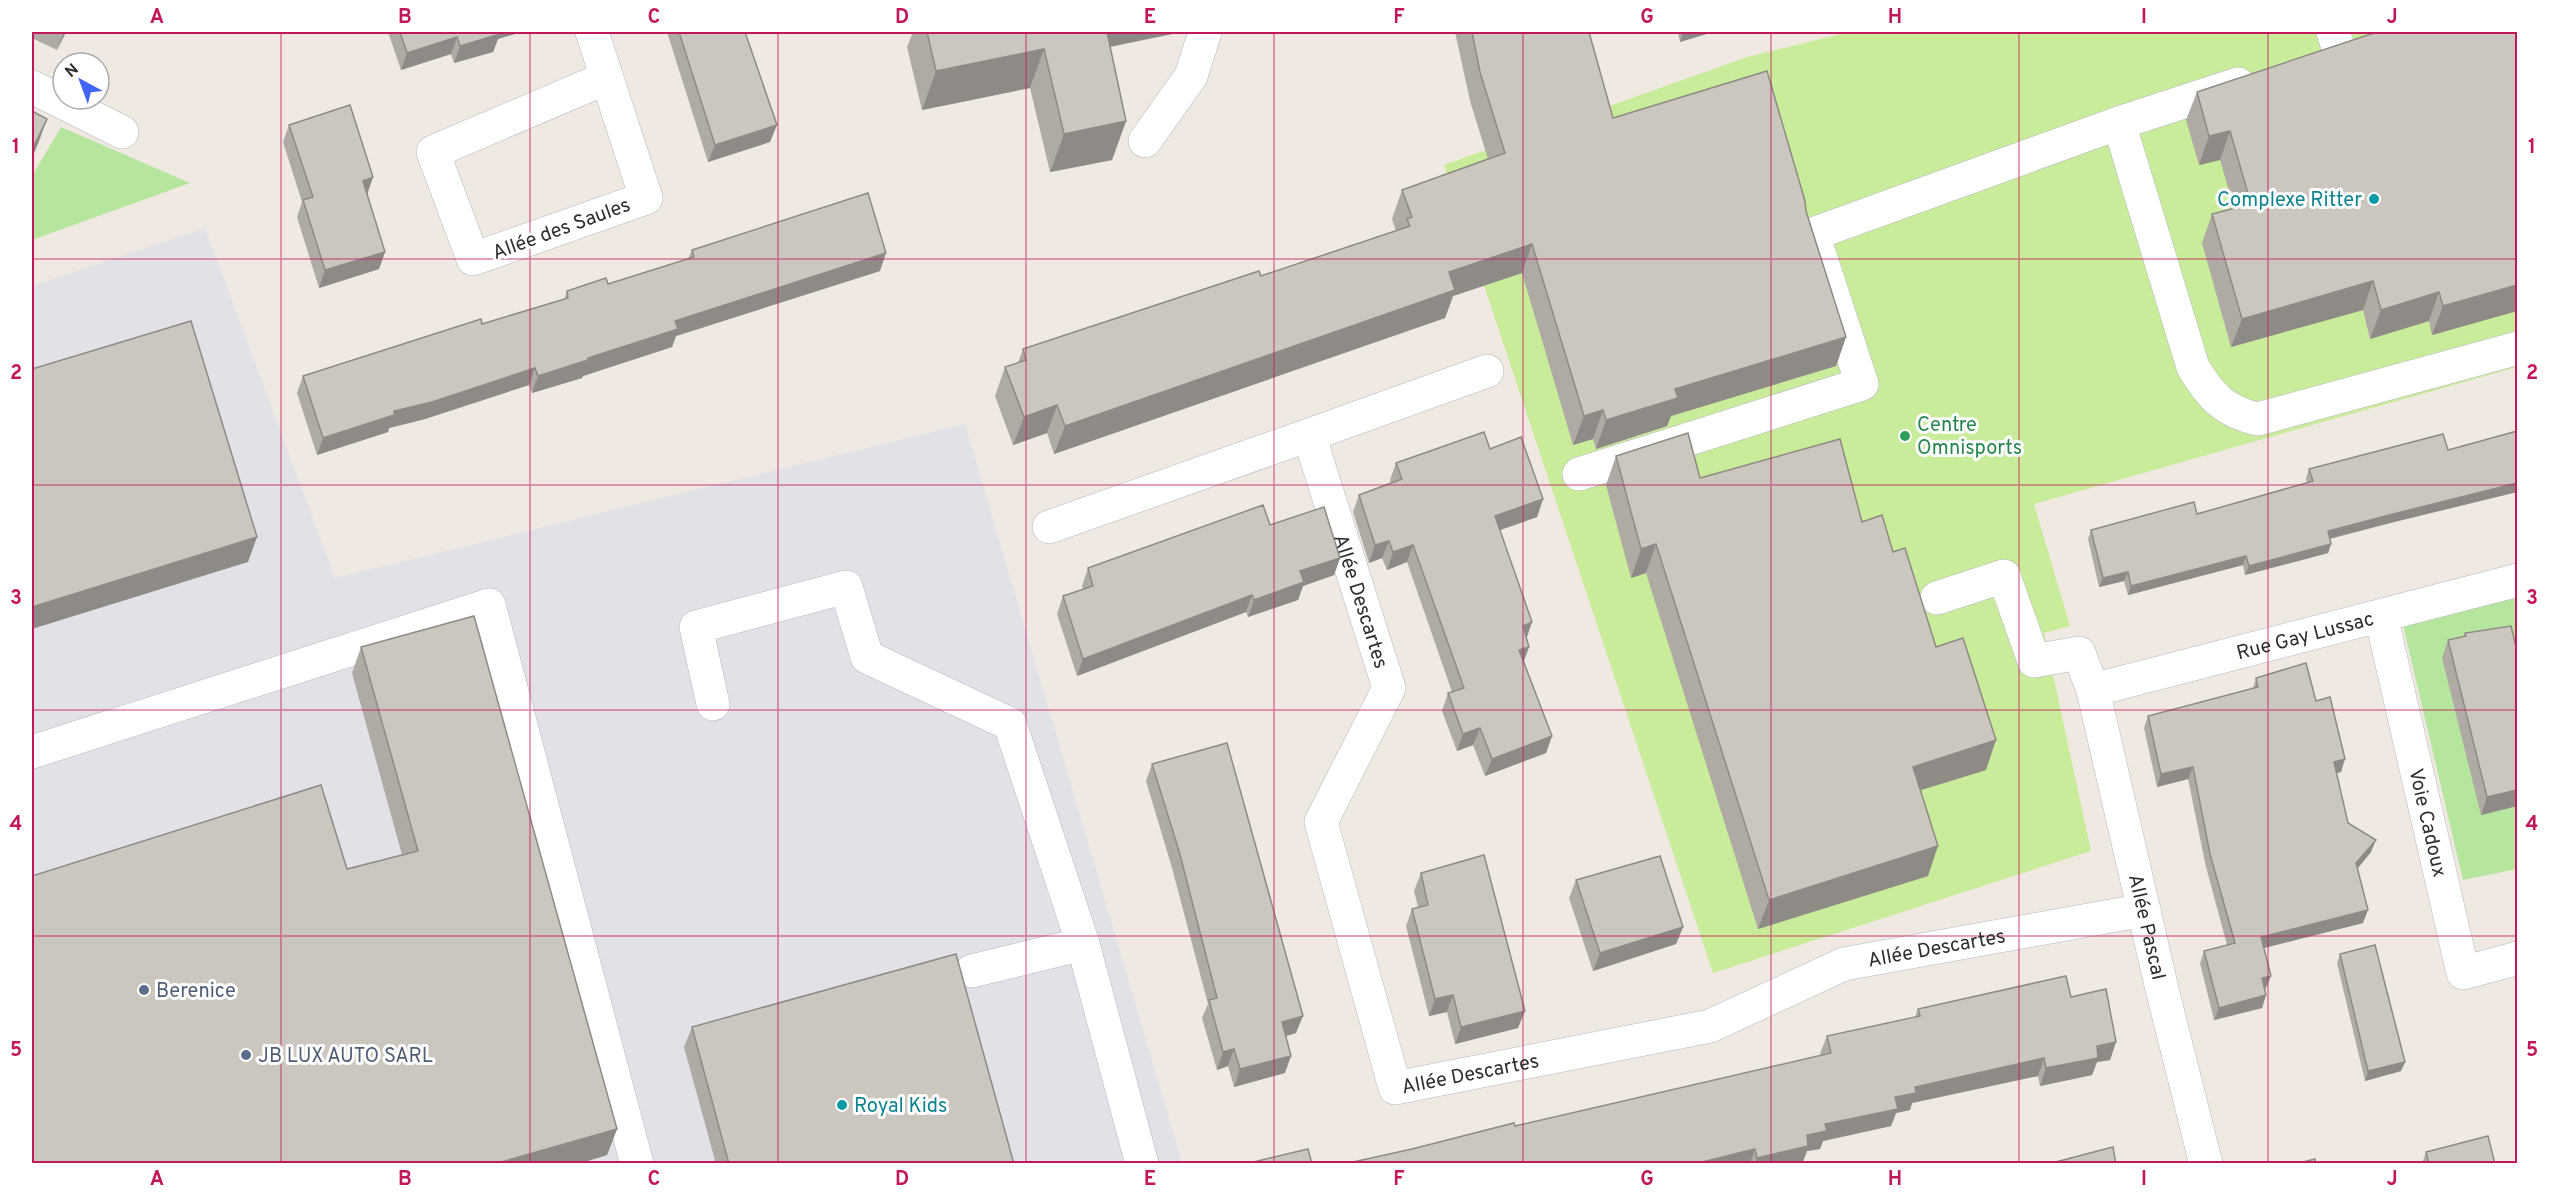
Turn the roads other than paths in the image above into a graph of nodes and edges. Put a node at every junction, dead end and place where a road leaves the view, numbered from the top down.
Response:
1 (592, 32) edge
2 (1204, 32) edge
3 (2371, 39) edge
4 (2336, 41) edge
5 (2306, 61) edge
6 (2262, 76) edge
7 (606, 78) junction
8 (32, 87) edge
9 (2119, 123) junction
10 (122, 132) dead end
11 (1145, 141) dead end
12 (2517, 348) edge
13 (1487, 371) dead end
14 (1310, 435) junction
15 (1579, 474) dead end
16 (1049, 527) dead end
17 (2517, 580) edge
18 (1937, 598) dead end
19 (2381, 616) junction
20 (2093, 690) junction
21 (713, 704) dead end
22 (32, 752) edge
23 (2144, 910) junction
24 (1083, 944) junction
25 (2517, 958) edge
26 (972, 971) dead end
27 (637, 1164) edge
28 (1142, 1164) edge
29 (2206, 1164) edge

1 - 7 street, Allée des Saules
2 - 11 street
3 - 4 street
4 - 5 street
6 - 9 street
7 - 7 street, Allée des Saules
8 - 10 street
9 - 12 street
9 - 15 street
13 - 14 street
14 - 16 street
14 - 23 street, Allée Descartes
17 - 19 street, Rue Gay Lussac
18 - 20 street, Allée Pascal
19 - 20 street, Rue Gay Lussac
19 - 25 street, Voie Cadoux
20 - 23 street, Allée Pascal
21 - 24 street
22 - 27 street
23 - 29 street, Allée Pascal
24 - 26 street
24 - 28 street

